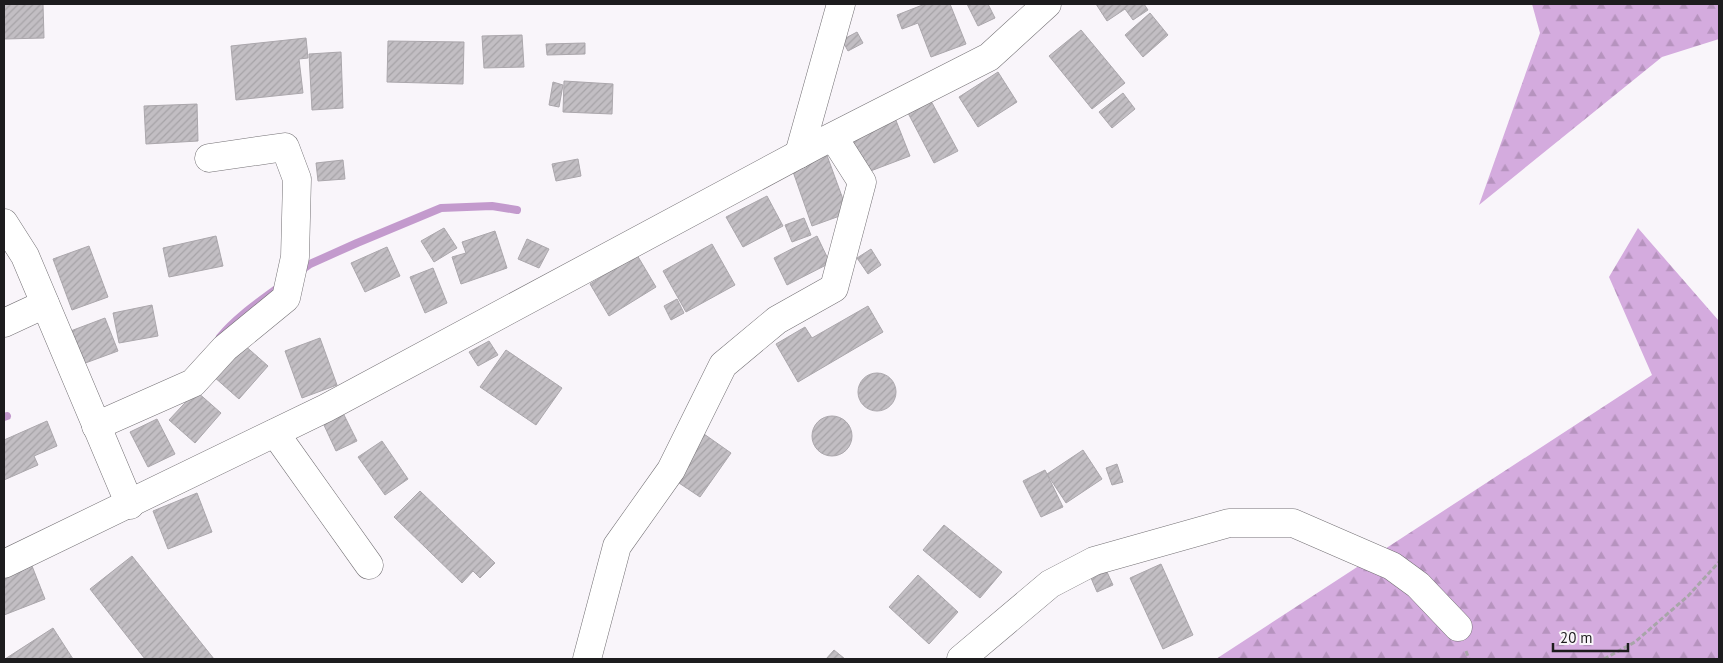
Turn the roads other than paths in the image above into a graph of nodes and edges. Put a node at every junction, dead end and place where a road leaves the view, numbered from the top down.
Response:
1 (841, 4) edge
2 (1046, 4) edge
3 (834, 138) junction
4 (800, 154) junction
5 (209, 158) dead end
6 (4, 223) edge
7 (45, 304) junction
8 (4, 323) edge
9 (96, 426) junction
10 (275, 433) junction
11 (130, 504) junction
12 (4, 564) edge
13 (369, 565) dead end
14 (1458, 627) dead end
15 (587, 659) edge
16 (961, 659) edge

1 - 4 street
2 - 3 street
3 - 4 street
3 - 15 street
4 - 10 street
5 - 9 street
6 - 7 street
7 - 8 street
7 - 9 street
9 - 11 street
10 - 11 street
10 - 13 street
11 - 12 street
14 - 16 street

